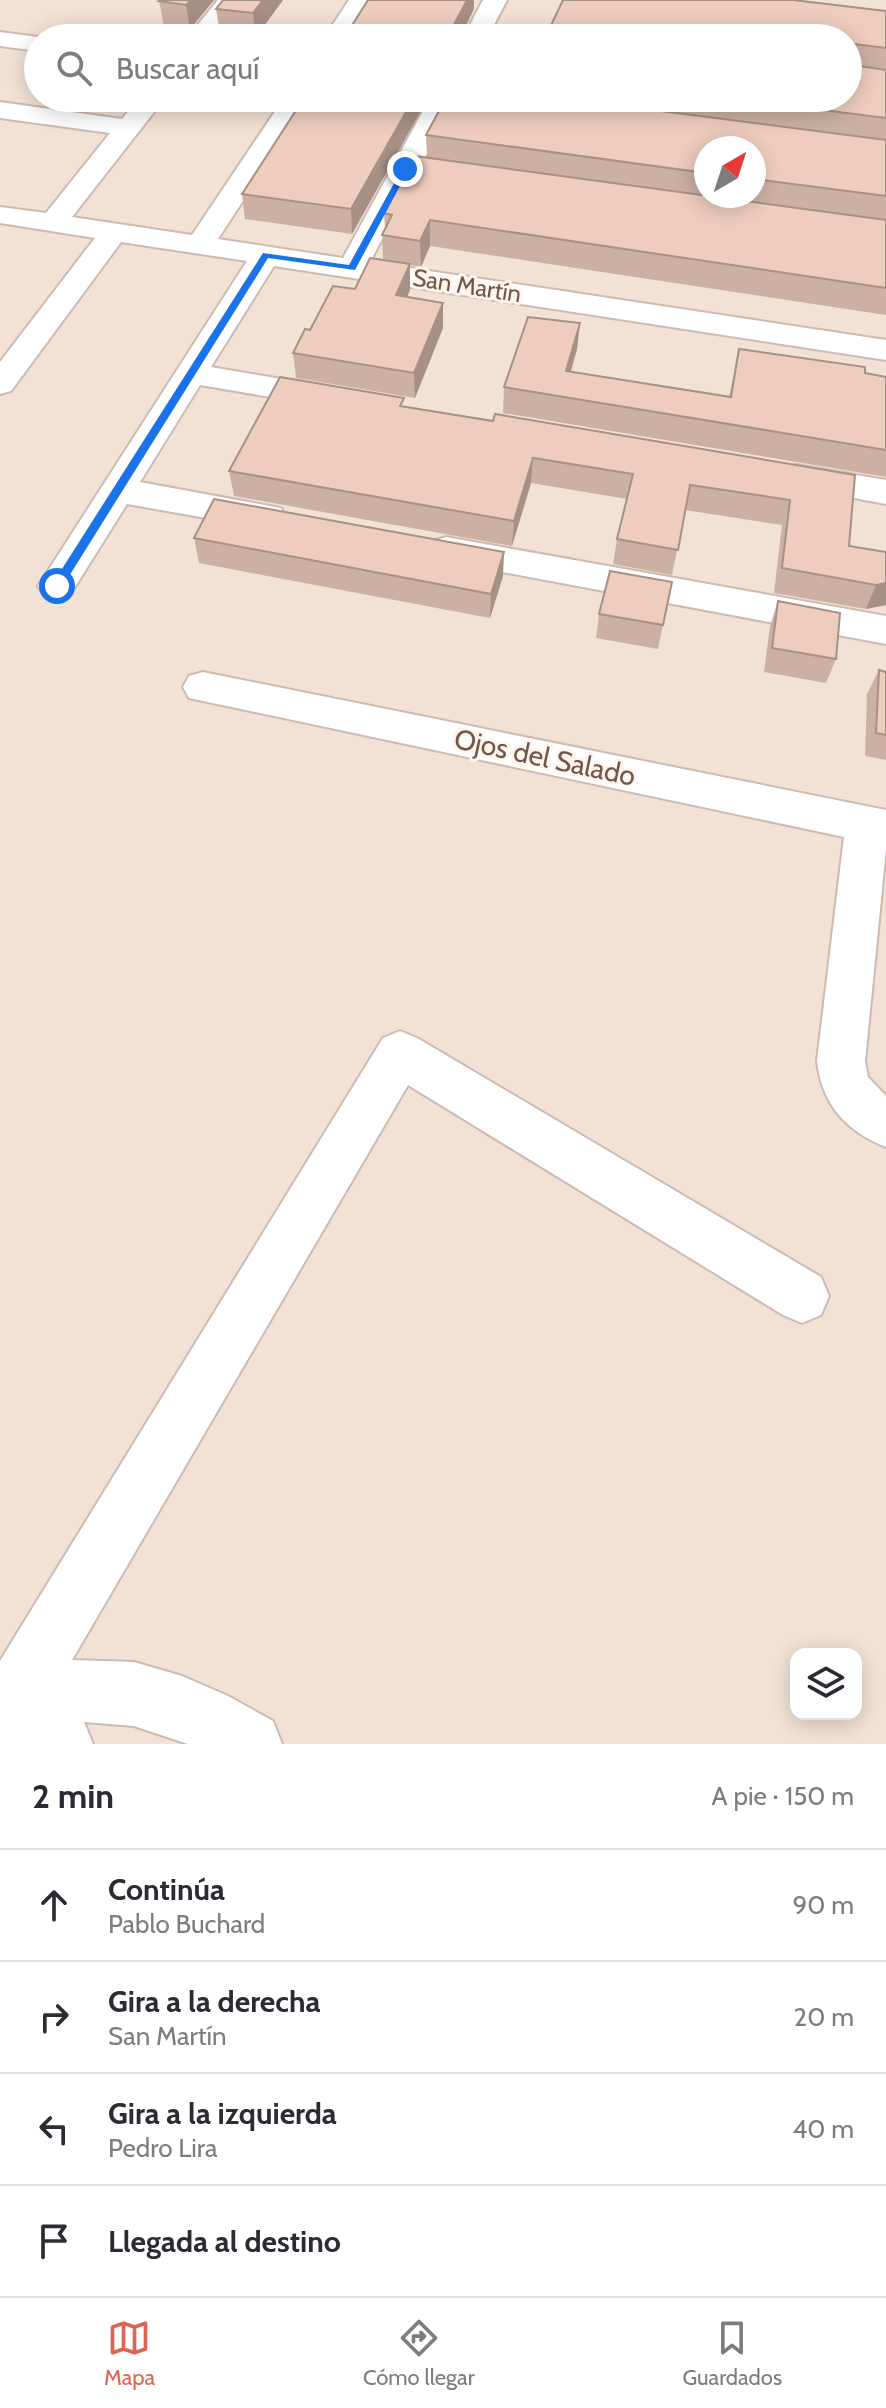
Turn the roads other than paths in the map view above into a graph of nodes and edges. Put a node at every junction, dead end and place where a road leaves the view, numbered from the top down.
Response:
1 (361, 0) edge
2 (495, 0) edge
3 (201, 2) edge
4 (228, 2) edge
5 (210, 24) edge
6 (345, 24) edge
7 (482, 24) edge
8 (0, 39) edge
9 (24, 42) edge
10 (0, 110) edge
11 (141, 112) edge
12 (288, 112) edge
13 (443, 112) edge
14 (128, 128) junction
15 (405, 169) junction
16 (436, 173) edge
17 (0, 215) edge
18 (53, 223) junction
19 (114, 232) junction
20 (200, 245) junction
21 (266, 255) junction
22 (352, 268) junction
23 (886, 350) edge
24 (191, 374) junction
25 (0, 384) edge
26 (361, 403) edge
27 (762, 471) edge
28 (117, 490) junction
29 (886, 492) edge
30 (305, 524) edge
31 (415, 544) edge
32 (57, 586) dead end
33 (886, 630) edge
34 (203, 687) dead end
35 (876, 826) edge
36 (886, 1123) edge
37 (802, 1296) dead end
38 (3, 1711) edge
39 (61, 1744) edge
40 (250, 1744) edge

1 - 6 street
2 - 7 street
3 - 4 street
4 - 5 street
8 - 9 street
10 - 14 street
11 - 14 street
12 - 20 street
13 - 15 street
14 - 18 street
15 - 16 street
15 - 22 street
17 - 18 street, San Martín
18 - 19 street, San Martín
19 - 20 street, San Martín
19 - 25 street
20 - 21 street, San Martín
21 - 22 street, San Martín
21 - 24 street
22 - 23 street, San Martín
24 - 26 street
24 - 28 street
27 - 29 street
28 - 30 street
28 - 32 street
31 - 33 street
34 - 35 street, Ojos del Salado
35 - 36 street
37 - 38 street
38 - 39 street
38 - 40 street

